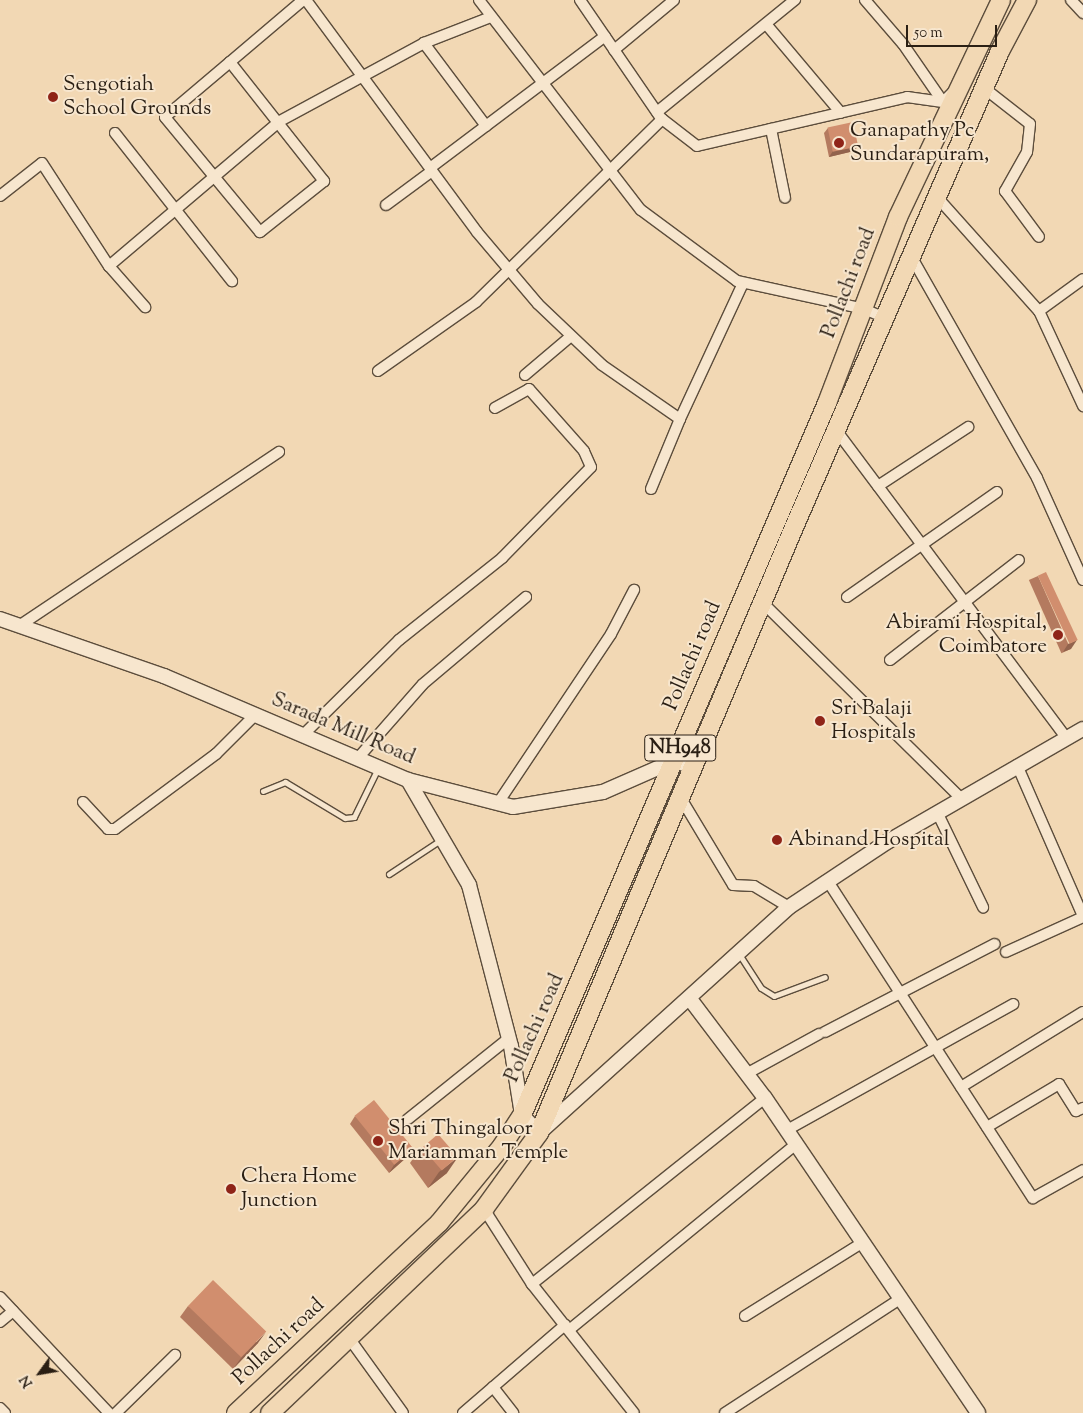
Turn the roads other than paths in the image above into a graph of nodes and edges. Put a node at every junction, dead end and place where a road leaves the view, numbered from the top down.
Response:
1 (304, 0) edge
2 (479, 0) edge
3 (580, 0) edge
4 (674, 0) edge
5 (795, 0) edge
6 (865, 0) edge
7 (1001, 0) edge
8 (1027, 0) edge
9 (1071, 0) edge
10 (1083, 13) edge
11 (491, 16) junction
12 (766, 24) junction
13 (605, 36) junction
14 (424, 43) junction
15 (614, 50) junction
16 (230, 62) junction
17 (361, 75) junction
18 (542, 85) junction
19 (958, 88) junction
20 (984, 88) junction
21 (943, 102) junction
22 (841, 112) junction
23 (660, 116) junction
24 (280, 121) junction
25 (486, 126) junction
26 (771, 129) junction
27 (115, 133) dead end
28 (431, 170) junction
29 (610, 172) junction
30 (211, 177) junction
31 (0, 196) edge
32 (937, 197) junction
33 (785, 198) dead end
34 (386, 205) dead end
35 (175, 209) junction
36 (1039, 237) dead end
37 (911, 256) junction
38 (109, 266) junction
39 (508, 269) junction
40 (1083, 279) edge
41 (232, 280) dead end
42 (742, 283) junction
43 (144, 307) dead end
44 (864, 309) junction
45 (1039, 312) junction
46 (885, 318) junction
47 (571, 336) junction
48 (378, 371) dead end
49 (525, 375) dead end
50 (1083, 406) edge
51 (495, 408) dead end
52 (680, 419) junction
53 (968, 427) dead end
54 (836, 430) junction
55 (279, 452) dead end
56 (878, 486) junction
57 (651, 489) dead end
58 (996, 492) dead end
59 (923, 543) junction
60 (1019, 560) dead end
61 (1083, 580) edge
62 (634, 590) dead end
63 (526, 597) dead end
64 (847, 597) dead end
65 (965, 601) junction
66 (763, 603) junction
67 (0, 619) edge
68 (19, 626) junction
69 (890, 660) dead end
70 (255, 715) junction
71 (1083, 729) edge
72 (303, 735) junction
73 (1066, 738) junction
74 (358, 758) junction
75 (676, 760) junction
76 (1017, 765) junction
77 (378, 767) junction
78 (694, 769) junction
79 (408, 780) junction
80 (263, 791) dead end
81 (961, 798) junction
82 (682, 800) junction
83 (83, 802) dead end
84 (498, 803) junction
85 (936, 812) junction
86 (443, 839) junction
87 (389, 874) dead end
88 (828, 880) junction
89 (790, 907) junction
90 (983, 907) dead end
91 (1083, 916) edge
92 (995, 944) dead end
93 (738, 952) junction
94 (1006, 952) dead end
95 (824, 977) dead end
96 (900, 993) junction
97 (690, 998) junction
98 (1013, 1004) dead end
99 (1083, 1012) edge
100 (509, 1038) junction
101 (936, 1048) junction
102 (748, 1074) junction
103 (961, 1087) junction
104 (766, 1098) junction
105 (1083, 1108) edge
106 (522, 1115) junction
107 (408, 1119) dead end
108 (986, 1127) junction
109 (787, 1130) junction
110 (539, 1133) junction
111 (796, 1144) junction
112 (1083, 1170) edge
113 (484, 1209) junction
114 (862, 1243) junction
115 (532, 1284) junction
116 (0, 1297) edge
117 (900, 1299) junction
118 (13, 1311) junction
119 (745, 1316) dead end
120 (0, 1322) edge
121 (567, 1328) junction
122 (349, 1338) junction
123 (175, 1355) dead end
124 (494, 1387) junction
125 (256, 1393) junction
126 (0, 1408) edge
127 (271, 1412) edge
128 (5, 1413) edge
129 (108, 1413) edge
130 (116, 1413) edge
131 (236, 1413) edge
132 (403, 1413) edge
133 (463, 1413) edge
134 (513, 1413) edge
135 (634, 1413) edge
136 (725, 1413) edge
137 (977, 1413) edge

1 - 16 street
1 - 17 street
2 - 11 street
3 - 13 street
4 - 15 street
5 - 12 street
6 - 21 street
7 - 19 highway, Pollachi road / NH948
8 - 20 highway, NH948
9 - 10 street
11 - 14 street
11 - 18 street
12 - 22 street
12 - 23 street
13 - 15 street
13 - 18 street
14 - 17 street
14 - 25 street
15 - 23 street
16 - 24 street
16 - 30 street
17 - 24 street
17 - 28 street
18 - 25 street
18 - 29 street
19 - 21 street
19 - 44 highway, Pollachi road / NH948
20 - 32 highway, NH948
20 - 36 street
21 - 22 street
22 - 26 street
23 - 26 street
23 - 29 street
24 - 30 street
24 - 30 street
25 - 28 street
26 - 33 street
27 - 35 street
28 - 34 street
28 - 39 street
29 - 39 street
29 - 42 street
30 - 35 street
31 - 38 street
32 - 37 highway, NH948
32 - 45 street
35 - 38 street
35 - 41 street
37 - 46 highway, NH948
37 - 61 street
38 - 43 street
39 - 47 street
39 - 48 street
40 - 45 street
42 - 44 street
42 - 52 street
44 - 46 street
44 - 75 highway, Pollachi road / NH948
45 - 50 street
46 - 54 highway, NH948
47 - 49 street
47 - 52 street
51 - 72 street
52 - 57 street
53 - 56 street
54 - 56 street
54 - 66 highway, NH948
55 - 68 street
56 - 59 street
58 - 59 street
59 - 64 street
59 - 65 street
60 - 65 street
62 - 84 street
63 - 74 street
65 - 69 street
65 - 73 street
66 - 78 highway, NH948
66 - 81 street
67 - 68 main road, Sarada Mill Road
68 - 70 main road, Sarada Mill Road
70 - 72 main road, Sarada Mill Road
70 - 83 street
71 - 73 main road
72 - 74 main road, Sarada Mill Road
73 - 76 main road
74 - 77 main road, Sarada Mill Road
75 - 78 main road
75 - 84 main road, Sarada Mill Road
75 - 106 highway, Pollachi road / NH948
76 - 81 main road
76 - 91 street
77 - 79 main road, Sarada Mill Road
77 - 80 lane
78 - 82 highway, NH948
79 - 84 main road, Sarada Mill Road
79 - 86 main road
81 - 85 main road
82 - 89 street
82 - 110 highway, NH948
85 - 88 main road
85 - 90 street
86 - 87 lane
86 - 100 main road
88 - 89 main road
88 - 96 street
89 - 93 main road
91 - 94 street
92 - 96 street
93 - 95 lane
93 - 97 main road
96 - 101 street
96 - 102 street
97 - 102 main road
97 - 110 main road
98 - 101 street
99 - 103 street
100 - 106 main road
100 - 107 street
101 - 103 street
101 - 109 street
102 - 104 main road
103 - 108 street
104 - 109 main road
104 - 115 street
105 - 108 street
106 - 110 main road
106 - 125 highway, Pollachi road / NH948
108 - 112 street
109 - 111 main road
110 - 113 highway, NH948
111 - 114 main road
111 - 121 street
113 - 115 street
113 - 122 highway, NH948
114 - 117 main road
114 - 119 street
115 - 121 street
116 - 118 street
117 - 136 street
117 - 137 main road
118 - 120 street
118 - 129 street
121 - 124 street
121 - 135 street
122 - 127 highway, NH948
122 - 132 street
123 - 130 street
124 - 133 street
124 - 134 street
125 - 127 highway
125 - 131 highway, Pollachi road / NH948
126 - 128 street

